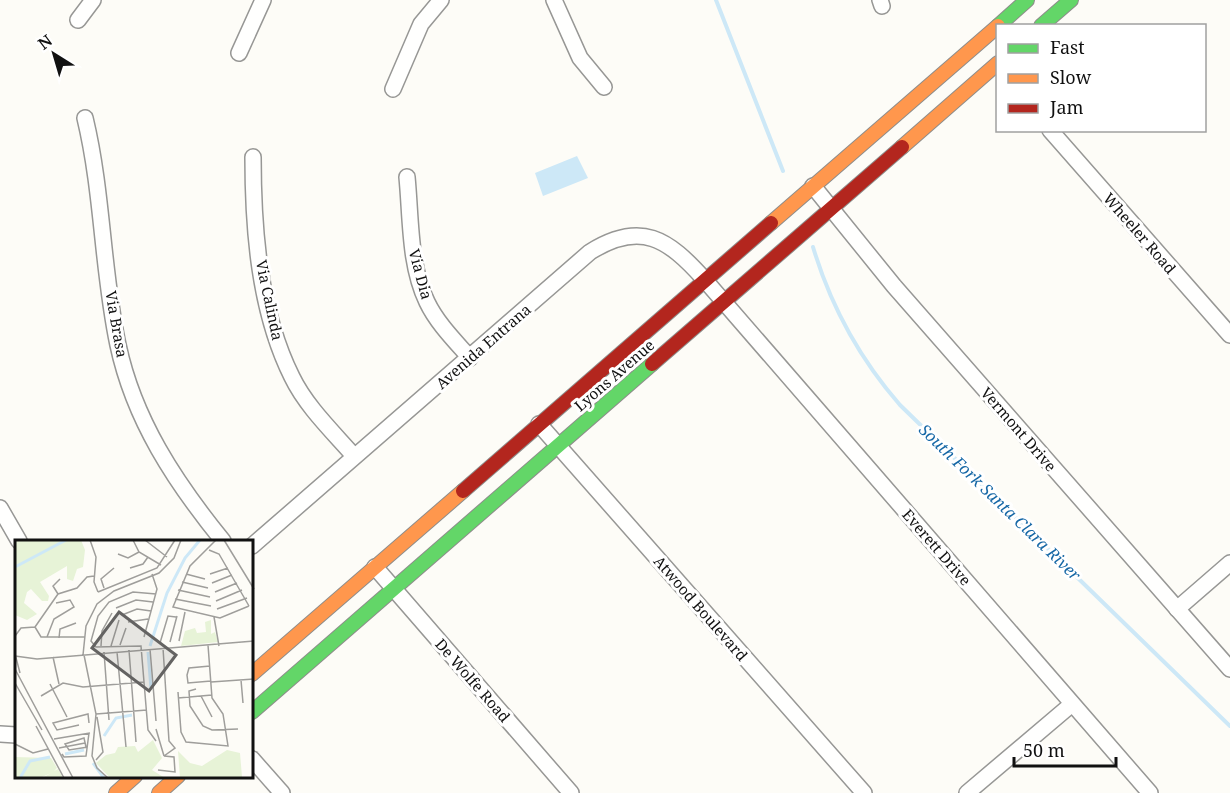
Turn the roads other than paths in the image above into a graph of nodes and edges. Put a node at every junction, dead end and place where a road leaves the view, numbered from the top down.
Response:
1 (93, 0) edge
2 (263, 0) edge
3 (441, 0) edge
4 (554, 0) edge
5 (1027, 0) edge
6 (1071, 0) edge
7 (78, 20) dead end
8 (1000, 24) edge
9 (1043, 24) edge
10 (996, 28) edge
11 (975, 45) junction
12 (239, 53) dead end
13 (996, 66) edge
14 (604, 87) dead end
15 (393, 89) dead end
16 (85, 118) dead end
17 (1052, 132) edge
18 (254, 157) dead end
19 (407, 177) dead end
20 (813, 186) junction
21 (831, 210) junction
22 (704, 279) junction
23 (724, 301) junction
24 (1230, 335) edge
25 (470, 358) junction
26 (539, 424) junction
27 (558, 445) junction
28 (354, 456) junction
29 (0, 508) edge
30 (18, 540) edge
31 (222, 540) edge
32 (254, 544) edge
33 (1230, 564) edge
34 (375, 567) junction
35 (394, 589) junction
36 (1177, 609) junction
37 (1230, 669) edge
38 (254, 672) edge
39 (1072, 704) junction
40 (254, 710) edge
41 (0, 734) edge
42 (15, 735) edge
43 (254, 761) edge
44 (134, 778) edge
45 (177, 778) edge
46 (148, 782) dead end
47 (116, 793) edge
48 (136, 793) edge
49 (159, 793) edge
50 (282, 793) edge
51 (571, 793) edge
52 (864, 793) edge
53 (967, 793) edge
54 (1150, 793) edge

1 - 7 street
2 - 12 street
3 - 15 street
4 - 14 street
5 - 8 main road, Lyons Avenue
6 - 9 main road
10 - 11 main road, Lyons Avenue
11 - 13 street
11 - 20 main road, Lyons Avenue
13 - 21 main road, Lyons Avenue
16 - 31 street, Via Brasa
17 - 24 street, Wheeler Road
18 - 28 street, Via Calinda
19 - 25 street, Via Dia
20 - 21 street, Vermont Drive
20 - 22 main road, Lyons Avenue
21 - 23 main road, Lyons Avenue
21 - 36 street, Vermont Drive
22 - 23 street, Avenida Entrana
22 - 25 street, Avenida Entrana
22 - 26 main road, Lyons Avenue
23 - 27 main road, Lyons Avenue
23 - 39 street, Everett Drive
25 - 28 street, Avenida Entrana
26 - 27 street, Atwood Boulevard
26 - 34 main road, Lyons Avenue
27 - 35 main road, Lyons Avenue
27 - 52 street, Atwood Boulevard
28 - 32 street, Avenida Entrana
29 - 30 street
33 - 36 street
34 - 35 street, De Wolfe Road
34 - 38 main road, Lyons Avenue
35 - 40 main road, Lyons Avenue
35 - 51 street, De Wolfe Road
36 - 37 street, Vermont Drive
39 - 53 street
39 - 54 street, Everett Drive
41 - 42 street
43 - 50 street
44 - 47 main road
45 - 49 main road
46 - 48 main road

